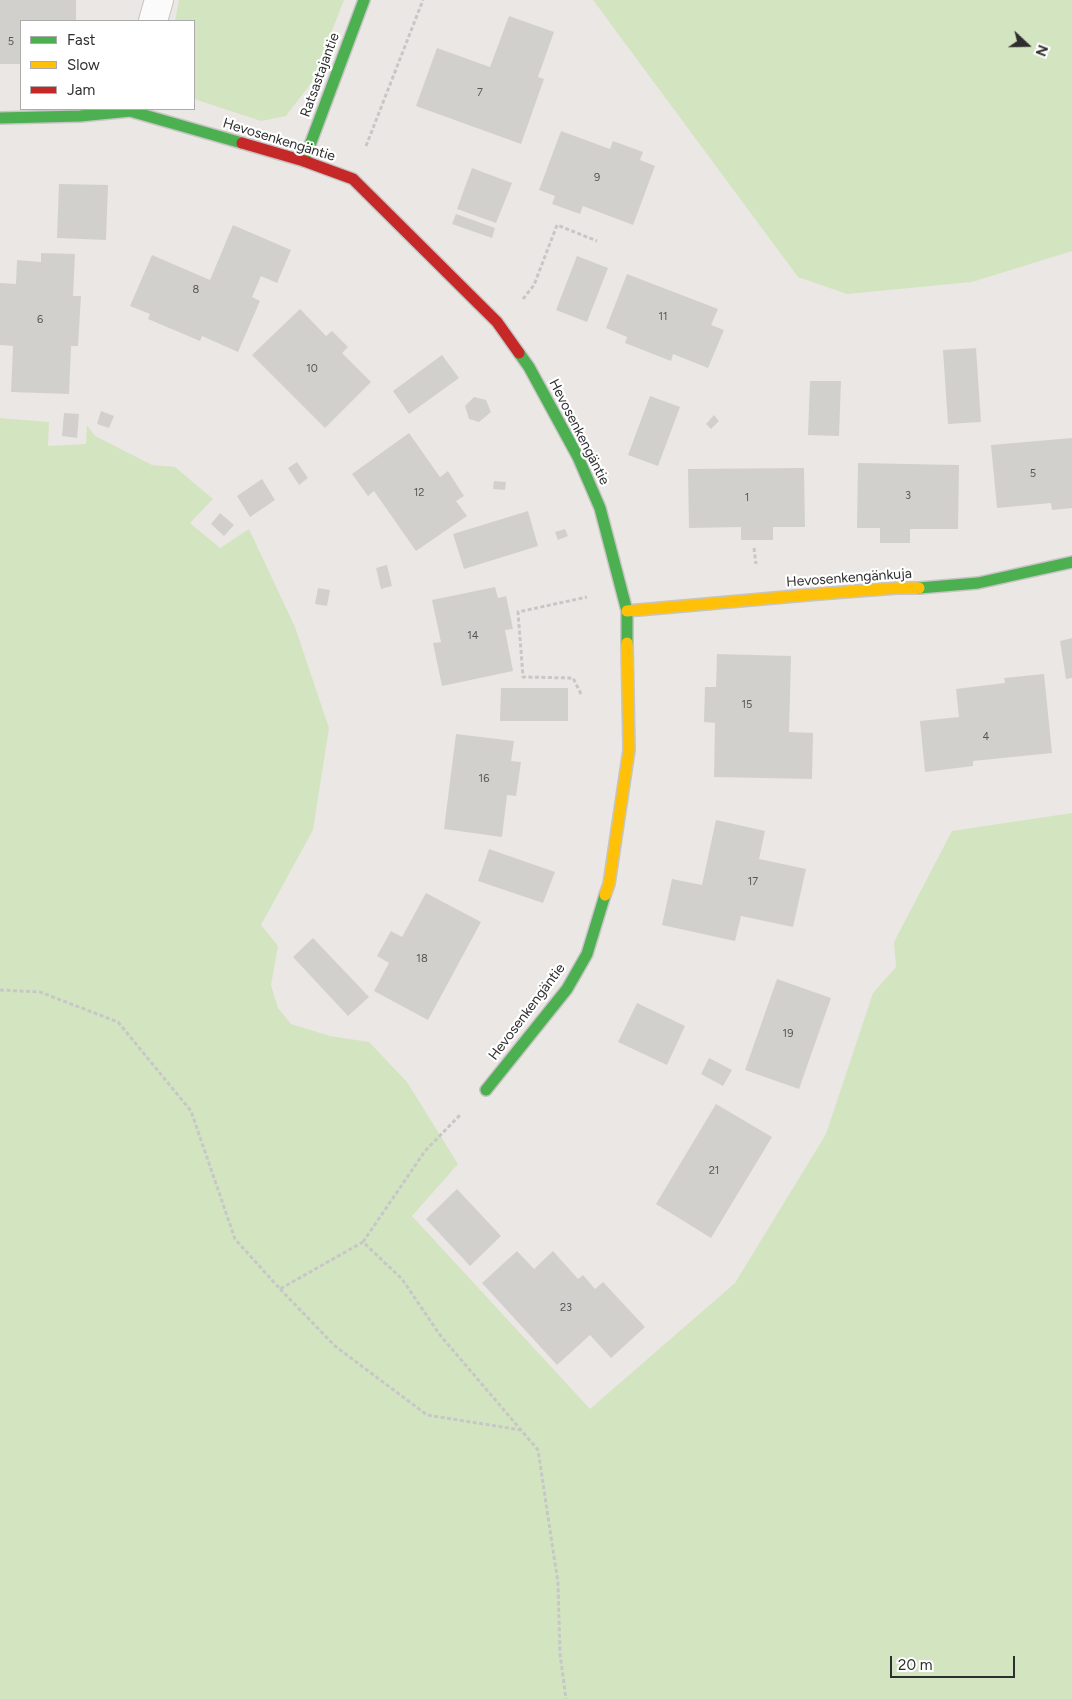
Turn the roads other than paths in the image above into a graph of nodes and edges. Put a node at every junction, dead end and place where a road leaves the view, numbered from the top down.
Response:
1 (159, 0) edge
2 (364, 0) edge
3 (154, 20) edge
4 (130, 110) edge
5 (0, 118) edge
6 (304, 161) junction
7 (1072, 562) edge
8 (627, 612) junction
9 (486, 1090) road end

1 - 3 street
2 - 6 street, Ratsastajantie
4 - 5 street, Hevosenkengäntie
4 - 6 street, Hevosenkengäntie
6 - 8 street, Hevosenkengäntie
7 - 8 street, Hevosenkengänkuja
8 - 9 street, Hevosenkengäntie

